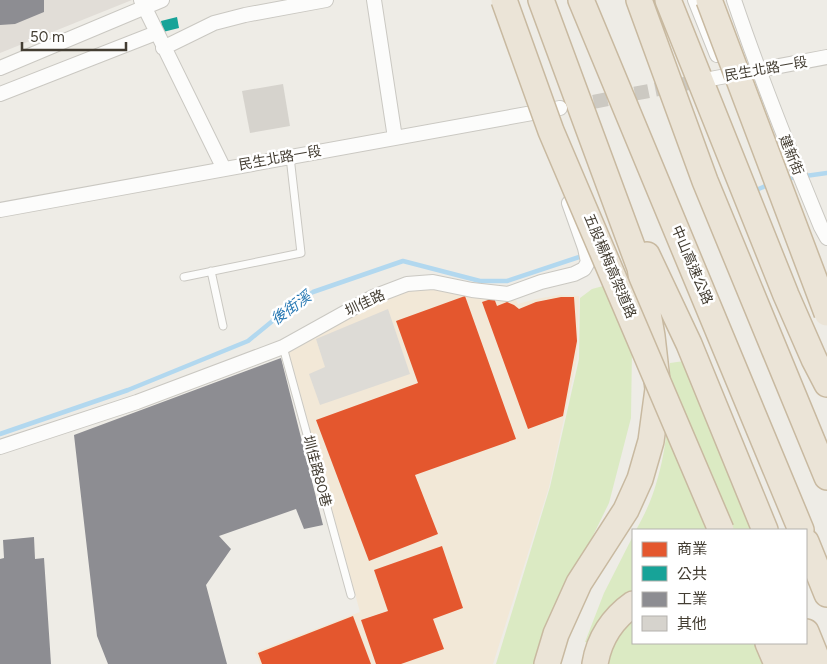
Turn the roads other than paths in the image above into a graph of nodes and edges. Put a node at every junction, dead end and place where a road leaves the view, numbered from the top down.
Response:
1 (162, 0) edge
2 (326, 0) edge
3 (374, 0) edge
4 (504, 0) edge
5 (541, 0) edge
6 (581, 0) edge
7 (639, 0) edge
8 (668, 0) edge
9 (696, 0) edge
10 (709, 0) edge
11 (734, 0) edge
12 (142, 4) edge
13 (156, 34) junction
14 (163, 48) junction
15 (827, 57) edge
16 (0, 68) edge
17 (758, 70) junction
18 (724, 76) junction
19 (706, 80) tunnel mouth
20 (0, 94) edge
21 (560, 108) tunnel mouth
22 (537, 113) junction
23 (394, 138) junction
24 (290, 157) junction
25 (224, 168) junction
26 (617, 203) junction
27 (0, 210) edge
28 (827, 238) edge
29 (211, 271) junction
30 (184, 277) dead end
31 (786, 295) junction
32 (827, 313) edge
33 (223, 326) dead end
34 (827, 345) edge
35 (283, 347) junction
36 (827, 364) edge
37 (827, 384) edge
38 (0, 447) edge
39 (827, 477) edge
40 (722, 529) edge
41 (764, 529) edge
42 (801, 529) edge
43 (807, 544) edge
44 (590, 568) junction
45 (827, 594) edge
46 (351, 595) dead end
47 (632, 605) edge
48 (807, 634) edge
49 (768, 644) edge
50 (787, 644) edge
51 (547, 664) edge
52 (566, 664) edge
53 (595, 664) edge
54 (777, 664) edge
55 (801, 664) edge
56 (819, 664) edge

1 - 12 street
2 - 14 street
3 - 23 street
4 - 40 highway, 五股楊梅高架道路, bridge
5 - 26 highway
6 - 42 highway, 中山高速公路
7 - 39 highway
8 - 31 highway
9 - 18 street
10 - 32 highway, bridge
11 - 17 street, 建新街
12 - 13 street
12 - 16 street
13 - 14 street
13 - 20 street
14 - 25 street
15 - 17 street, 民生北路一段
17 - 18 street, 民生北路一段
17 - 28 street, 建新街
18 - 19 street, 民生北路一段
21 - 22 street, 民生北路一段
22 - 23 street, 民生北路一段
22 - 35 street, 圳佳路
23 - 24 street, 民生北路一段
24 - 25 street, 民生北路一段
24 - 29 lane
25 - 27 street, 民生北路一段
26 - 41 highway
26 - 44 highway
29 - 30 lane
29 - 33 lane
31 - 34 highway
31 - 36 highway
31 - 37 highway
35 - 38 street, 圳佳路
35 - 46 lane, 圳佳路80巷
43 - 45 highway
44 - 51 highway
44 - 52 highway
47 - 53 highway
48 - 56 highway
49 - 54 highway
50 - 55 highway

